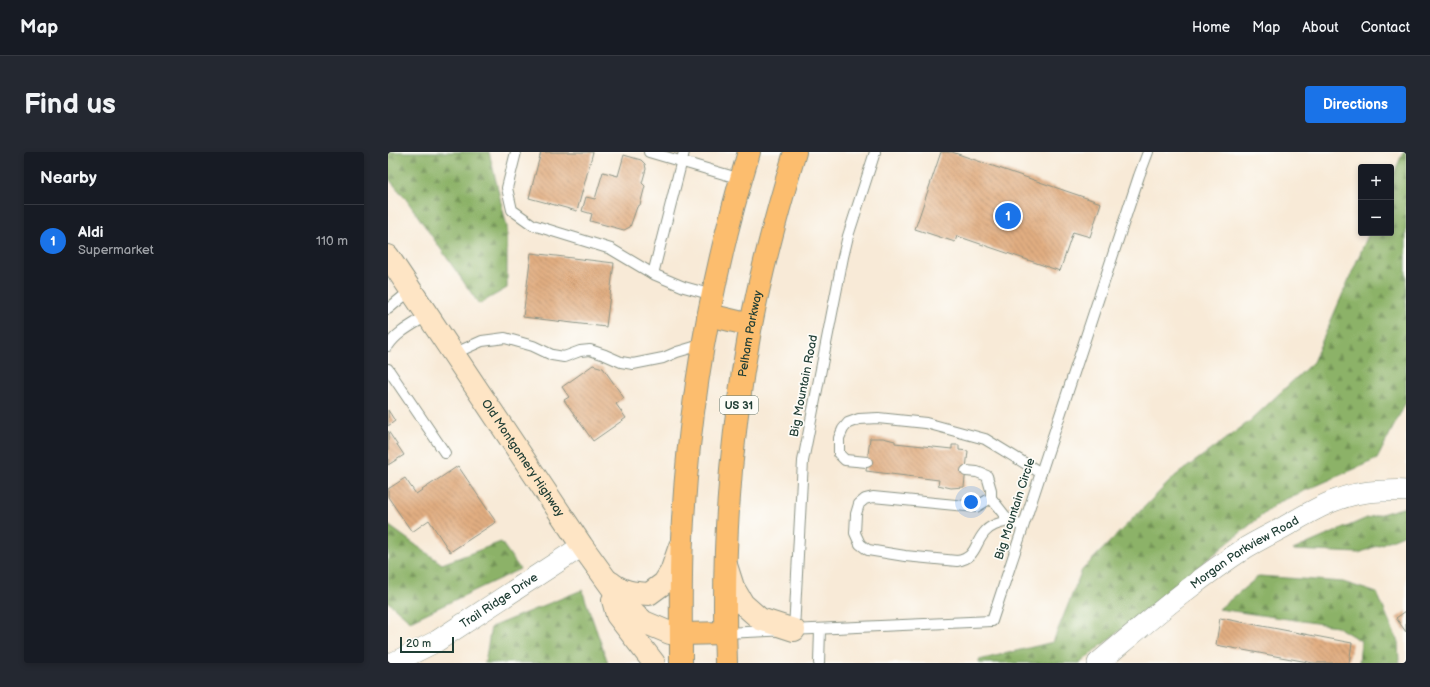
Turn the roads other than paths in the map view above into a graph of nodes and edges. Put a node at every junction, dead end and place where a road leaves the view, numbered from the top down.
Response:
1 (516, 152) edge
2 (649, 152) edge
3 (749, 152) edge
4 (795, 152) edge
5 (875, 152) edge
6 (1148, 152) edge
7 (682, 157) edge
8 (741, 179) junction
9 (388, 256) edge
10 (653, 274) junction
11 (411, 290) junction
12 (711, 305) junction
13 (388, 309) edge
14 (428, 315) junction
15 (751, 325) junction
16 (704, 344) junction
17 (388, 346) edge
18 (453, 354) junction
19 (388, 369) edge
20 (445, 453) dead end
21 (867, 462) dead end
22 (966, 471) dead end
23 (1041, 473) junction
24 (1404, 487) edge
25 (991, 498) junction
26 (1009, 521) junction
27 (1023, 526) junction
28 (682, 539) junction
29 (582, 546) junction
30 (725, 563) junction
31 (606, 580) junction
32 (794, 630) junction
33 (820, 630) junction
34 (725, 633) junction
35 (681, 634) junction
36 (392, 663) edge
37 (654, 663) edge
38 (681, 663) edge
39 (726, 663) edge
40 (818, 663) edge
41 (1098, 663) edge

1 - 10 lane
2 - 7 lane
3 - 8 main road
4 - 15 main road, Pelham Parkway / US 31
5 - 32 lane, Big Mountain Road
6 - 23 lane, Big Mountain Circle
7 - 8 lane
7 - 10 lane
8 - 12 main road
9 - 11 street, Old Montgomery Highway
10 - 12 lane
11 - 13 lane
11 - 14 street, Old Montgomery Highway
12 - 15 main road
12 - 16 main road
14 - 17 lane
14 - 18 street, Old Montgomery Highway
15 - 30 main road, Pelham Parkway / US 31
16 - 18 lane
16 - 28 main road
18 - 29 street, Old Montgomery Highway
19 - 20 lane
21 - 23 lane
22 - 25 lane
23 - 27 lane, Big Mountain Circle
24 - 41 street, Morgan Parkview Road
25 - 26 lane
25 - 26 lane
26 - 27 lane
27 - 33 lane, Big Mountain Circle
28 - 31 street
28 - 35 main road
29 - 31 street, Old Montgomery Highway
29 - 36 street, Trail Ridge Drive
30 - 32 street
30 - 34 main road, Pelham Parkway / US 31
31 - 35 street, Old Montgomery Highway
31 - 37 street
32 - 33 lane, Big Mountain Circle
32 - 34 lane, Big Mountain Circle
33 - 40 lane
34 - 35 main road
34 - 39 main road, Pelham Parkway / US 31
35 - 38 main road

